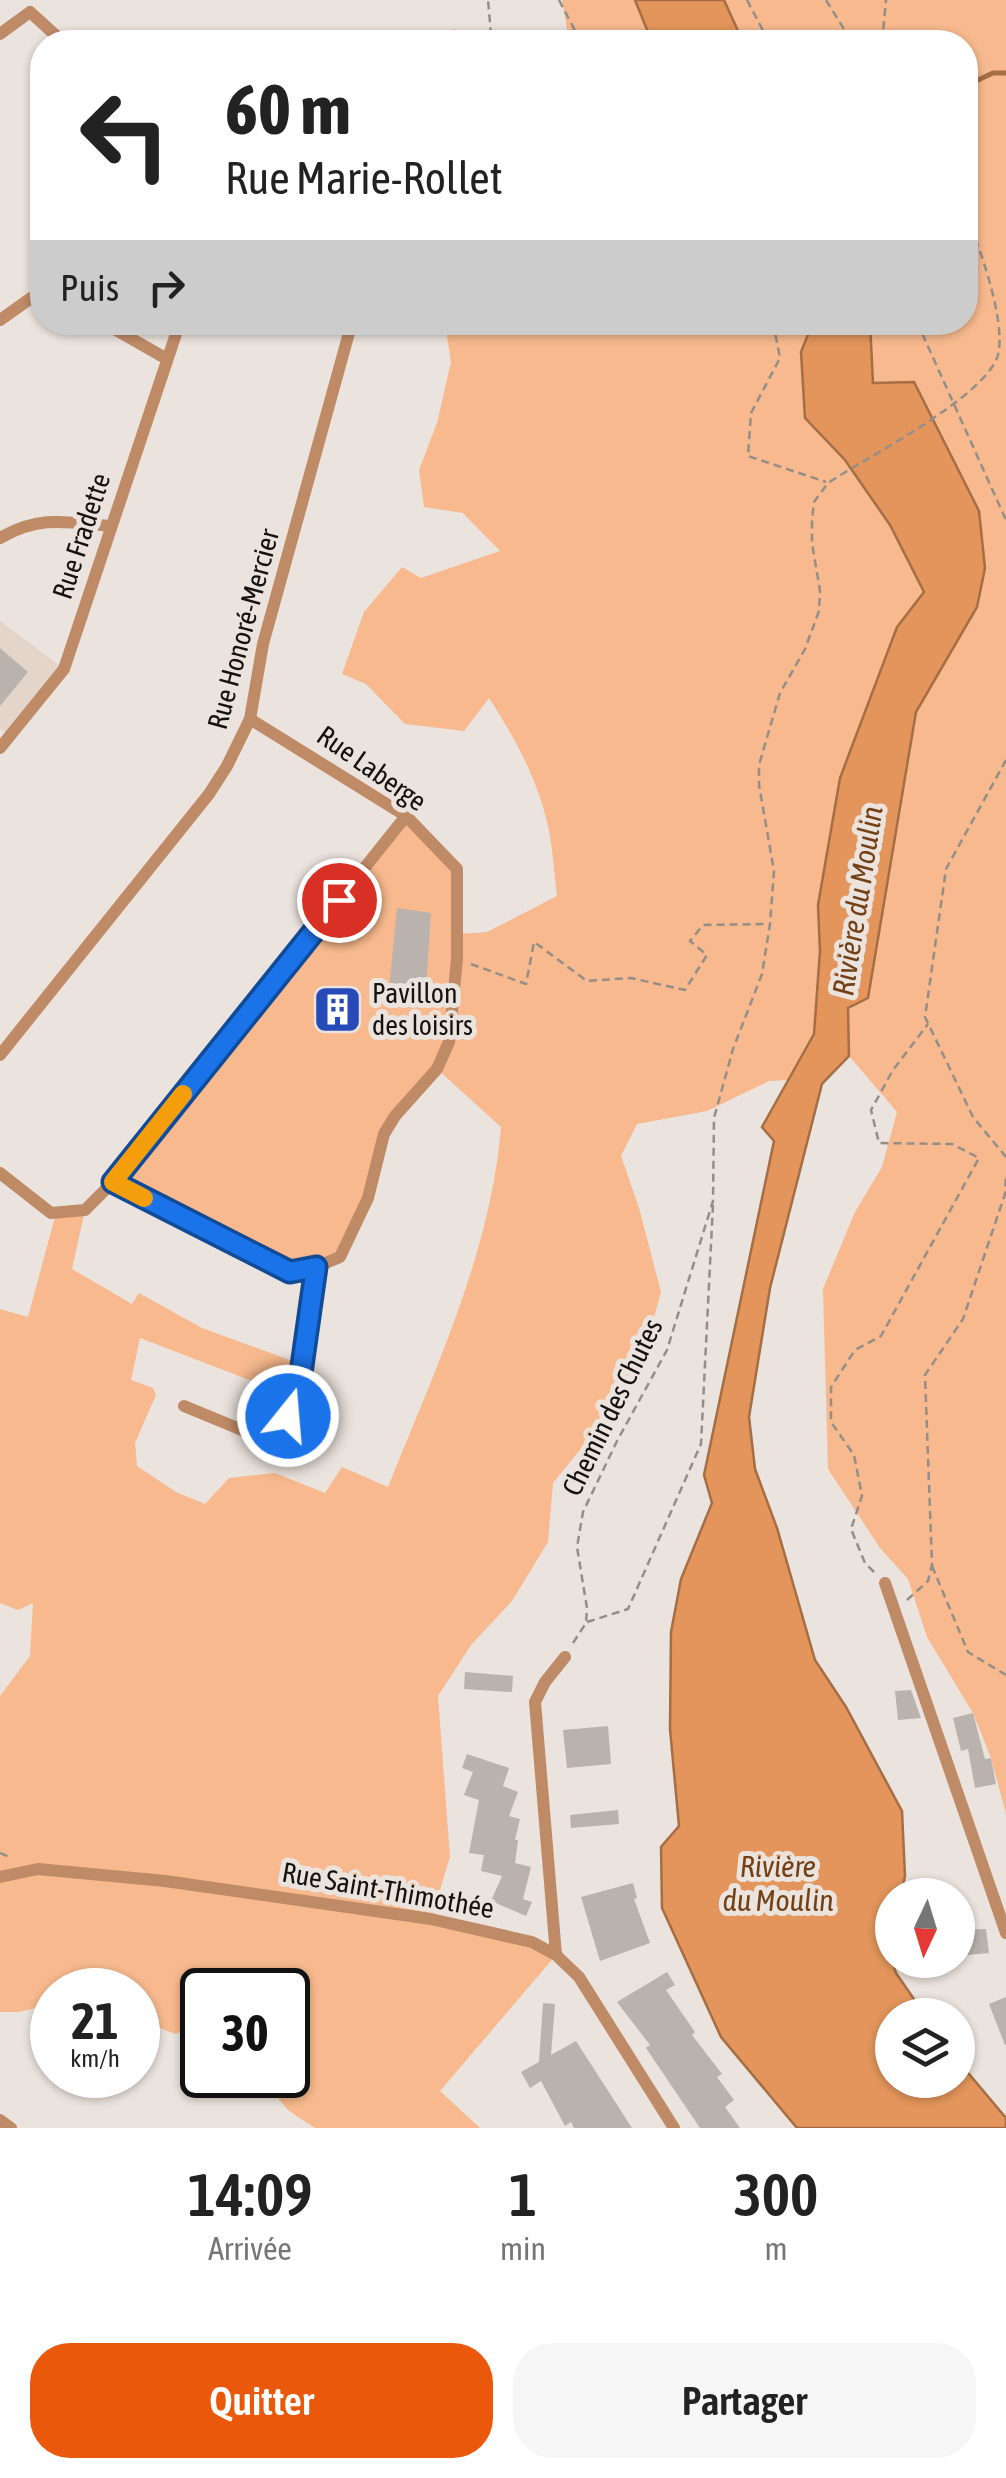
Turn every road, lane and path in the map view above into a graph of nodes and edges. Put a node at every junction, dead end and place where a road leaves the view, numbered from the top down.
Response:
1 (488, 0) edge
2 (559, 0) edge
3 (747, 0) edge
4 (826, 0) edge
5 (886, 0) edge
6 (50, 30) edge
7 (490, 30) edge
8 (574, 30) edge
9 (763, 30) edge
10 (845, 30) edge
11 (883, 30) edge
12 (0, 34) edge
13 (978, 250) edge
14 (30, 299) edge
15 (0, 320) edge
16 (125, 335) edge
17 (175, 335) edge
18 (348, 335) edge
19 (776, 335) edge
20 (923, 335) edge
21 (167, 359) junction
22 (954, 404) junction
23 (828, 483) junction
24 (1006, 520) edge
25 (110, 526) junction
26 (0, 538) edge
27 (250, 719) junction
28 (5, 732) edge
29 (0, 748) edge
30 (1006, 760) edge
31 (406, 816) junction
32 (770, 924) junction
33 (457, 958) junction
34 (928, 1024) junction
35 (0, 1055) edge
36 (1006, 1157) edge
37 (0, 1172) edge
38 (1006, 1175) edge
39 (113, 1182) junction
40 (713, 1201) junction
41 (316, 1267) junction
42 (184, 1406) dead end
43 (932, 1565) junction
44 (885, 1583) joint
45 (894, 1610) junction
46 (586, 1623) junction
47 (565, 1657) joint
48 (1006, 1674) edge
49 (0, 1877) edge
50 (1006, 1933) edge
51 (556, 1955) junction
52 (0, 2120) edge
53 (12, 2128) edge
54 (674, 2128) edge

1 - 7 path
2 - 8 path
3 - 9 path
4 - 10 path
5 - 11 path
6 - 12 street
13 - 22 path
14 - 15 street
16 - 21 street
17 - 21 street, Rue Fradette
18 - 27 street, Rue Honoré-Mercier
19 - 23 path
20 - 22 path
21 - 25 street, Rue Fradette
22 - 23 path
22 - 24 path
23 - 32 path, Chemin des Chutes
25 - 26 street
25 - 28 street, Rue Fradette
27 - 31 street, Rue Laberge
27 - 35 street, Rue Honoré-Mercier
28 - 29 street, Rue Fradette
30 - 34 path
31 - 33 street, Rue Laberge
31 - 39 street
32 - 33 path
32 - 40 path, Chemin des Chutes
33 - 41 street
34 - 36 path
34 - 44 path
37 - 39 street
38 - 43 path
39 - 41 street
40 - 46 path, Chemin des Chutes
40 - 46 path
41 - 42 street
43 - 45 path
43 - 48 path
44 - 45 street
45 - 50 street
46 - 47 path
47 - 51 street
49 - 51 street, Rue Saint-Thimothée
51 - 54 street, Rue Saint-Thimothée
52 - 53 street

